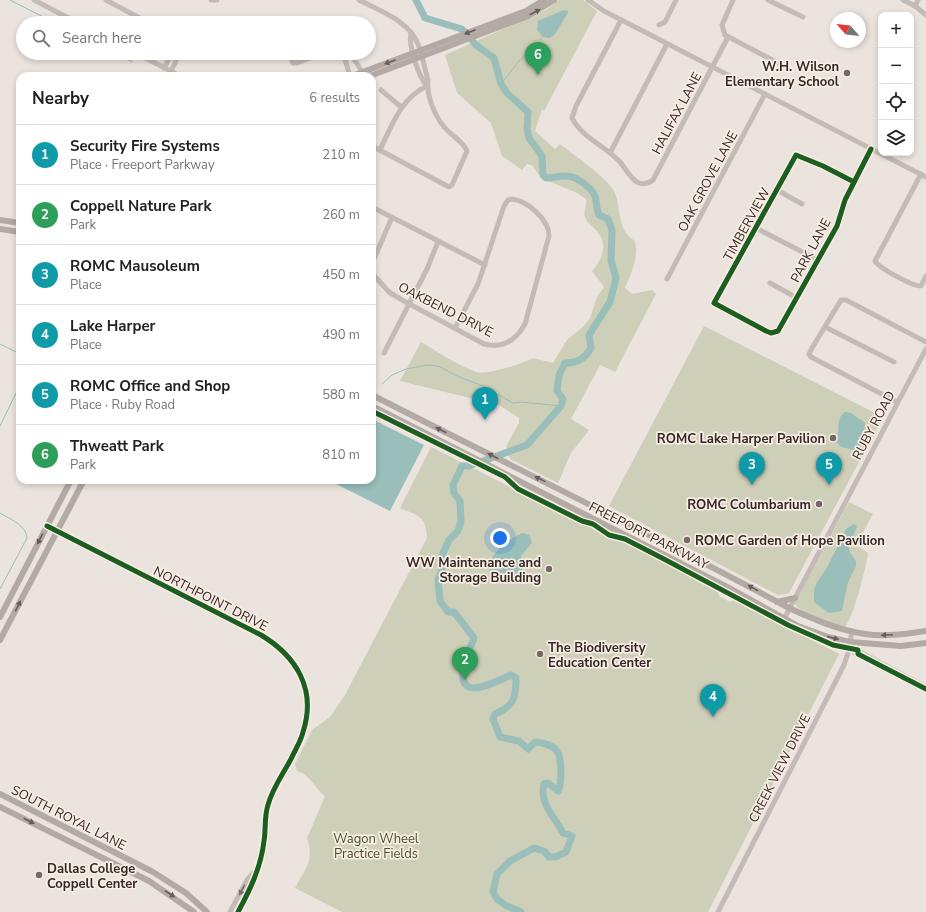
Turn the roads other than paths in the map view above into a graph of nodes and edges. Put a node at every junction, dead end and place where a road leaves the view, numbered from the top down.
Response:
1 (34, 0) edge
2 (106, 0) edge
3 (211, 0) edge
4 (217, 0) edge
5 (359, 0) edge
6 (544, 0) edge
7 (554, 0) edge
8 (588, 0) edge
9 (676, 0) edge
10 (733, 0) edge
11 (768, 0) edge
12 (903, 0) edge
13 (918, 0) edge
14 (914, 6) junction
15 (926, 15) edge
16 (65, 16) edge
17 (135, 16) edge
18 (803, 17) dead end
19 (621, 20) junction
20 (659, 25) dead end
21 (488, 28) junction
22 (728, 37) junction
23 (667, 44) junction
24 (417, 55) junction
25 (149, 60) edge
26 (168, 60) edge
27 (176, 60) edge
28 (292, 60) edge
29 (306, 60) edge
30 (345, 60) edge
31 (355, 60) edge
32 (780, 64) dead end
33 (713, 67) junction
34 (164, 68) junction
35 (171, 71) joint
36 (350, 72) edge
37 (363, 72) edge
38 (370, 72) edge
39 (376, 73) edge
40 (427, 86) junction
41 (381, 90) dead end
42 (765, 94) junction
43 (401, 106) junction
44 (376, 148) edge
45 (871, 149) junction
46 (380, 150) junction
47 (610, 153) junction
48 (924, 176) edge
49 (854, 182) junction
50 (777, 190) junction
51 (802, 204) dead end
52 (376, 209) edge
53 (392, 217) junction
54 (0, 220) edge
55 (16, 222) edge
56 (756, 228) junction
57 (0, 229) edge
58 (16, 231) edge
59 (438, 242) junction
60 (376, 255) edge
61 (818, 260) junction
62 (485, 265) junction
63 (926, 276) edge
64 (376, 277) edge
65 (668, 279) dead end
66 (770, 283) dead end
67 (797, 298) junction
68 (410, 304) junction
69 (825, 327) junction
70 (455, 328) junction
71 (771, 333) joint
72 (926, 342) edge
73 (926, 349) edge
74 (384, 353) dead end
75 (894, 362) dead end
76 (376, 397) edge
77 (897, 402) junction
78 (376, 408) edge
79 (69, 484) edge
80 (82, 484) edge
81 (562, 490) junction
82 (556, 500) junction
83 (600, 508) junction
84 (595, 520) junction
85 (47, 526) junction
86 (57, 531) junction
87 (735, 578) junction
88 (730, 589) junction
89 (795, 598) junction
90 (777, 602) junction
91 (789, 608) junction
92 (0, 616) edge
93 (784, 619) junction
94 (926, 631) edge
95 (852, 632) junction
96 (0, 640) edge
97 (850, 642) junction
98 (926, 643) edge
99 (0, 794) edge
100 (0, 807) edge
101 (79, 834) junction
102 (74, 844) junction
103 (256, 870) junction
104 (153, 873) junction
105 (149, 881) junction
106 (194, 912) edge
107 (207, 912) edge
108 (230, 912) edge
109 (238, 912) edge
110 (718, 912) edge

1 - 16 street
2 - 17 street
3 - 4 street
5 - 24 street
6 - 21 main road
21 -> 7 main road
8 - 19 street
9 - 20 street
10 - 22 street
11 - 18 street
12 - 14 street
13 - 14 street
14 - 15 street
19 - 23 street
19 - 47 street
21 -> 24 main road
21 - 24 main road
22 - 32 street
22 - 33 street, HALIFAX LANE
23 - 33 street
23 - 47 street
24 -> 38 main road
24 - 39 main road
24 - 40 street
25 - 34 street
26 - 34 street
27 - 35 street
28 - 29 street
30 - 36 street
31 - 37 street
33 - 42 street
33 - 47 street, HALIFAX LANE
34 - 35 street
40 - 43 street
40 - 46 street
41 - 43 street
42 - 45 street
42 - 65 street, OAK GROVE LANE
43 - 46 street
44 - 46 street
45 - 48 street
45 - 49 street, PARK LANE
48 - 63 street
49 - 50 street, TIMBERVIEW
49 - 61 street, PARK LANE
50 - 51 street
50 - 56 street, TIMBERVIEW
52 - 53 street
53 - 59 street
53 - 60 street
54 - 55 main road
56 - 61 street
56 - 71 street, TIMBERVIEW
57 - 58 main road
59 - 62 street
59 - 68 street
61 - 67 street, PARK LANE
62 - 70 street
62 - 70 street, OAKBEND DRIVE
64 - 68 street, OAKBEND DRIVE
66 - 67 street
67 - 71 street, PARK LANE
68 - 70 street, OAKBEND DRIVE
68 - 74 street
69 - 72 street
69 - 75 street
69 - 77 street
73 - 77 street, RUBY ROAD
81 -> 76 main road, FREEPORT PARKWAY
77 - 89 street, RUBY ROAD
78 - 82 main road, FREEPORT PARKWAY
79 - 85 main road
80 - 86 main road
81 - 82 main road
81 - 83 main road, FREEPORT PARKWAY
82 - 84 main road, FREEPORT PARKWAY
83 - 84 main road
83 - 87 main road, FREEPORT PARKWAY
84 - 88 main road, FREEPORT PARKWAY
85 - 86 street, NORTHPOINT DRIVE
85 -> 92 main road
96 -> 86 main road
86 - 103 street, NORTHPOINT DRIVE
87 - 88 main road
90 -> 87 main road, FREEPORT PARKWAY
88 - 93 main road, FREEPORT PARKWAY
89 - 90 main road
89 - 91 street, RUBY ROAD
90 - 91 main road, FREEPORT PARKWAY
91 - 93 street, RUBY ROAD
91 - 95 main road, FREEPORT PARKWAY
93 -> 97 main road, FREEPORT PARKWAY
94 -> 95 main road, FREEPORT PARKWAY
95 - 97 street, CREEK VIEW DRIVE
97 - 98 main road, FREEPORT PARKWAY
97 - 110 street, CREEK VIEW DRIVE
99 - 101 main road, SOUTH ROYAL LANE
100 -> 102 main road, SOUTH ROYAL LANE
101 - 102 main road
101 - 104 main road, SOUTH ROYAL LANE
102 - 105 main road, SOUTH ROYAL LANE
103 -> 108 street, NORTHPOINT DRIVE
103 - 109 street, NORTHPOINT DRIVE
104 - 105 main road
104 - 107 main road, SOUTH ROYAL LANE
105 -> 106 main road, SOUTH ROYAL LANE

